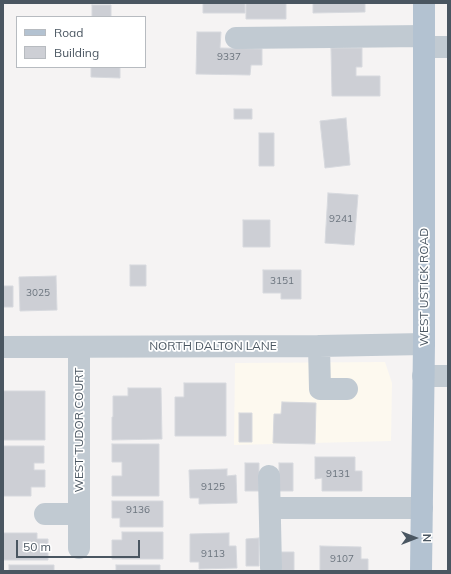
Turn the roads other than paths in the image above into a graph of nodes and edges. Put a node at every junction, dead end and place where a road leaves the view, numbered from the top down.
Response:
1 (424, 3) edge
2 (236, 38) dead end
3 (424, 42) junction
4 (448, 47) edge
5 (424, 344) junction
6 (319, 346) junction
7 (3, 347) edge
8 (79, 347) junction
9 (423, 376) junction
10 (448, 376) edge
11 (347, 389) dead end
12 (269, 476) dead end
13 (270, 508) junction
14 (422, 508) junction
15 (44, 514) dead end
16 (79, 514) junction
17 (79, 548) dead end
18 (270, 568) dead end
19 (421, 571) edge

1 - 3 main road, WEST USTICK ROAD
2 - 3 street
3 - 4 street
3 - 5 main road, WEST USTICK ROAD
5 - 6 street, NORTH DALTON LANE
5 - 9 main road, WEST USTICK ROAD
6 - 8 street, NORTH DALTON LANE
6 - 11 street
7 - 8 street, NORTH DALTON LANE
8 - 16 street, WEST TUDOR COURT
9 - 10 street
9 - 14 main road, WEST USTICK ROAD
12 - 13 street
13 - 14 street
13 - 18 street
14 - 19 main road, WEST USTICK ROAD
15 - 16 street
16 - 17 street, WEST TUDOR COURT

